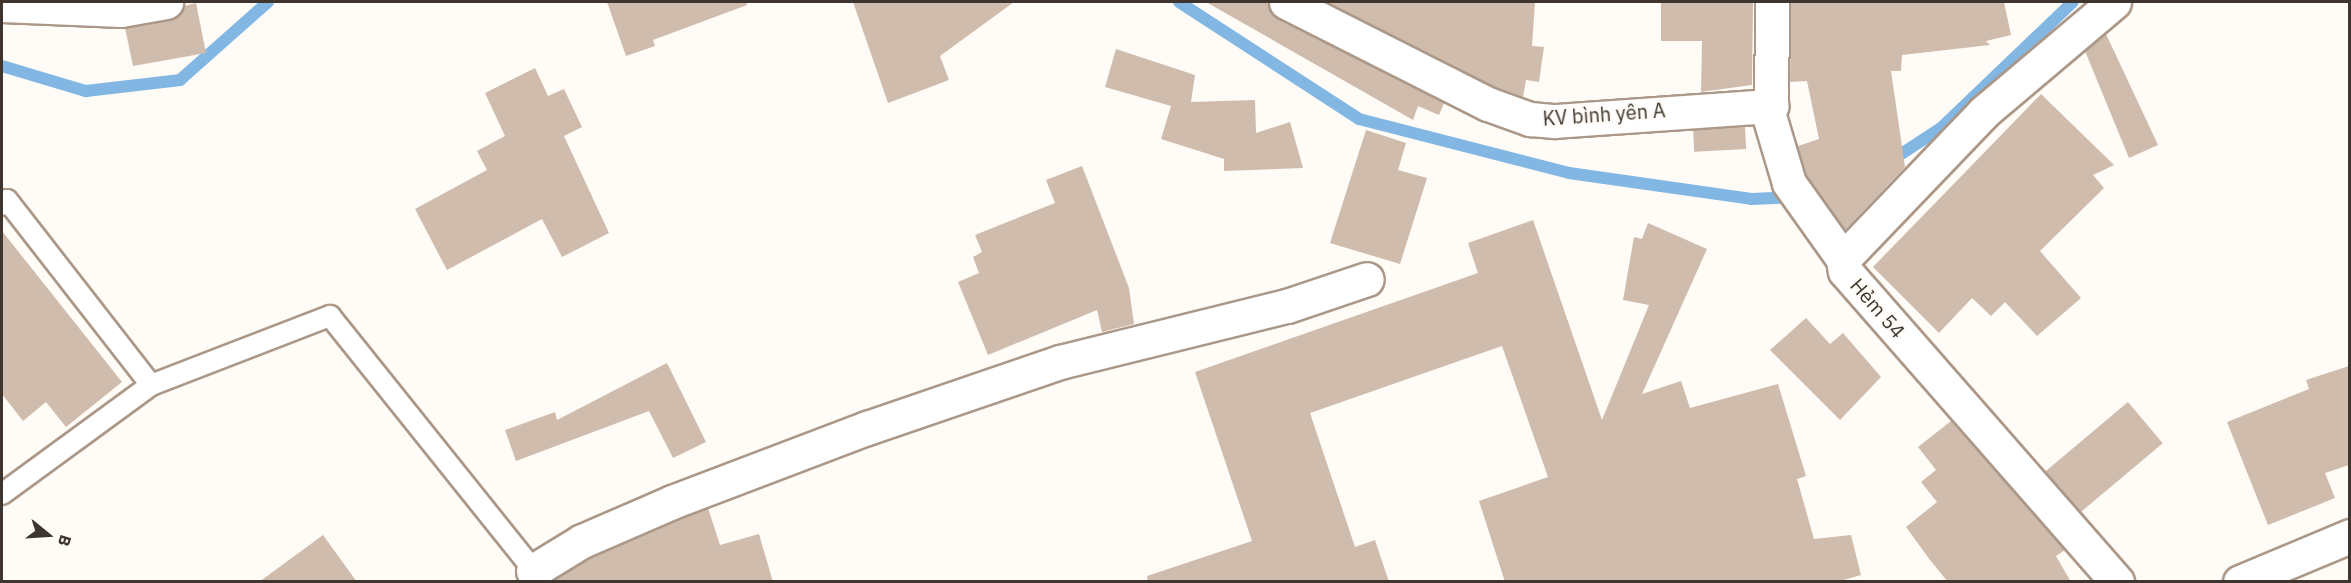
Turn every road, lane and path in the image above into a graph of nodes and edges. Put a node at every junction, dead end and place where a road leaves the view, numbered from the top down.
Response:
1 (166, 2) edge
2 (1286, 2) edge
3 (1772, 2) edge
4 (2114, 2) edge
5 (2, 5) edge
6 (1767, 109) junction
7 (2, 204) edge
8 (1843, 259) junction
9 (1367, 279) dead end
10 (151, 385) junction
11 (2, 494) edge
12 (2349, 536) edge
13 (538, 576) edge
14 (2117, 582) edge
15 (2241, 582) edge

1 - 5 street
2 - 6 street, KV bình yên A
3 - 6 street
4 - 8 street, Hẻm 54
6 - 8 street
7 - 10 lane
8 - 14 street, Hẻm 54
9 - 13 street
10 - 11 lane
10 - 13 lane
12 - 15 street

